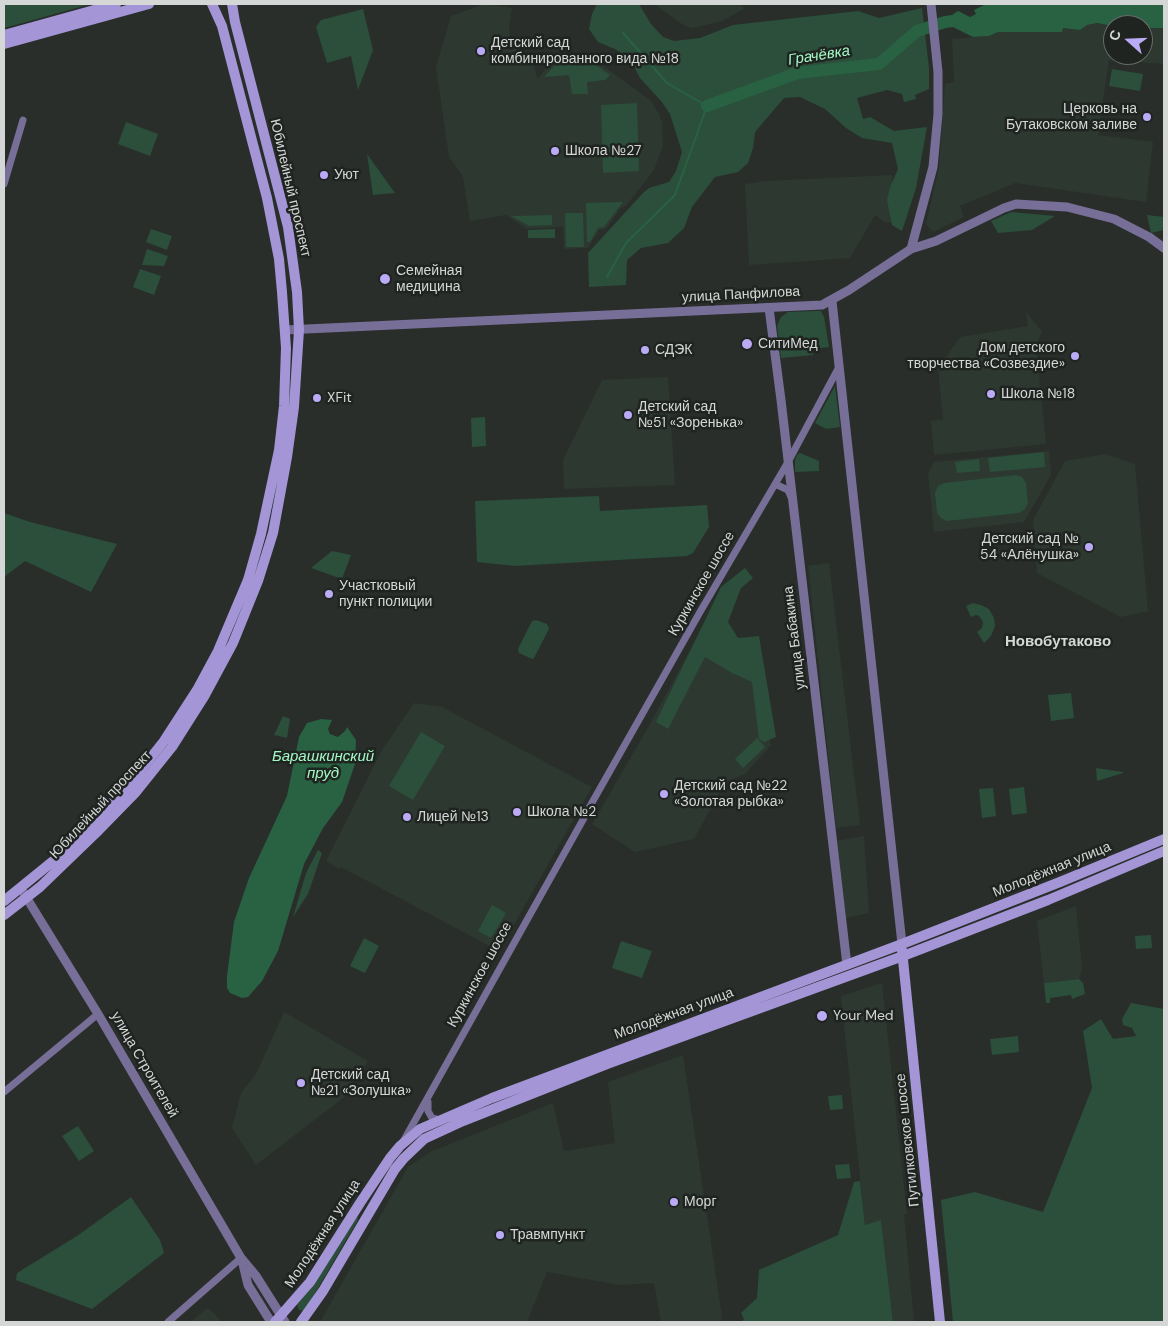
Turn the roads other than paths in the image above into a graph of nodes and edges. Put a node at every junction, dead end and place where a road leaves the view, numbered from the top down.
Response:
1 (116, 4) edge
2 (149, 4) edge
3 (212, 4) edge
4 (232, 4) edge
5 (931, 6) edge
6 (4, 35) edge
7 (4, 44) edge
8 (23, 120) dead end
9 (4, 184) edge
10 (1164, 248) edge
11 (911, 249) junction
12 (832, 300) junction
13 (769, 308) junction
14 (285, 330) junction
15 (299, 330) junction
16 (840, 366) junction
17 (788, 462) junction
18 (775, 484) junction
19 (792, 498) junction
20 (1164, 839) edge
21 (1164, 851) edge
22 (24, 893) junction
23 (4, 901) edge
24 (4, 915) edge
25 (902, 944) junction
26 (903, 956) junction
27 (847, 965) junction
28 (98, 1014) junction
29 (4, 1092) edge
30 (428, 1099) junction
31 (440, 1120) junction
32 (400, 1146) junction
33 (241, 1258) junction
34 (278, 1321) edge
35 (168, 1322) edge
36 (301, 1322) edge
37 (940, 1322) edge

1 - 6 main road
2 - 7 main road
3 - 14 main road, Юбилейный проспект
4 - 15 main road, Юбилейный проспект
5 - 11 street
8 - 9 street
10 - 11 street, улица Панфилова
11 - 12 street, улица Панфилова
12 - 13 street, улица Панфилова
12 - 16 street
13 - 15 street, улица Панфилова
13 - 17 street, улица Бабакина
14 - 15 street, улица Панфилова
14 - 22 main road, Юбилейный проспект
15 - 22 main road, Юбилейный проспект
16 - 17 street, Куркинское шоссе
16 - 25 street
17 - 18 street, Куркинское шоссе
17 - 19 street, улица Бабакина
18 - 19 street
18 - 30 street, Куркинское шоссе
19 - 27 street, улица Бабакина
20 - 25 main road, Молодёжная улица
21 - 26 main road, Молодёжная улица
22 - 23 main road, Юбилейный проспект
22 - 24 main road, Юбилейный проспект
22 - 28 street, улица Строителей
25 - 26 main road, Путилковское шоссе
25 - 27 main road, Молодёжная улица
26 - 36 main road, Молодёжная улица
26 - 37 main road, Путилковское шоссе
27 - 31 main road, Молодёжная улица
28 - 29 street
28 - 33 street, улица Строителей
30 - 31 street
30 - 32 street, Куркинское шоссе
31 - 32 main road, Молодёжная улица
32 - 34 main road, Молодёжная улица
33 - 34 street, улица Строителей
33 - 35 street

